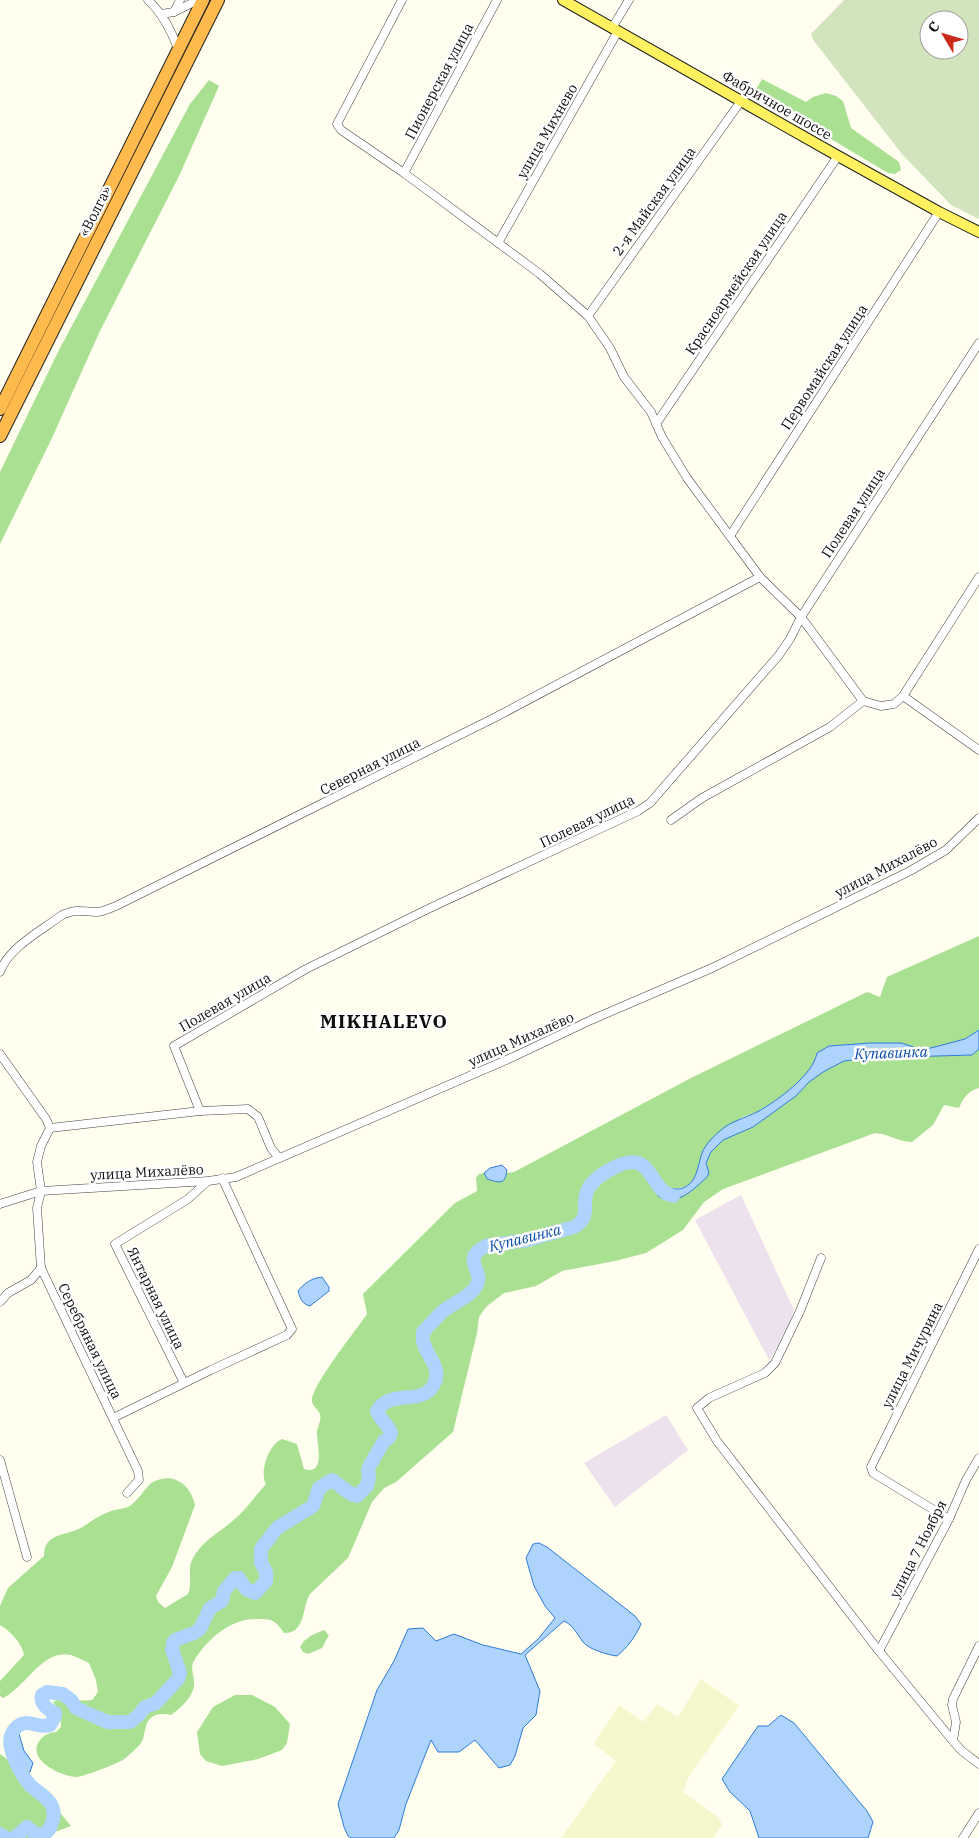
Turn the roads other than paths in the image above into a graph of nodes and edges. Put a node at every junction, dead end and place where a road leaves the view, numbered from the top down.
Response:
1 (148, 0) edge
2 (180, 0) edge
3 (198, 0) edge
4 (203, 0) edge
5 (218, 0) edge
6 (402, 0) edge
7 (497, 0) edge
8 (563, 0) edge
9 (629, 0) edge
10 (174, 12) junction
11 (161, 14) junction
12 (615, 30) junction
13 (178, 49) junction
14 (741, 101) junction
15 (838, 156) junction
16 (404, 173) junction
17 (939, 212) junction
18 (979, 232) edge
19 (498, 243) junction
20 (588, 316) junction
21 (979, 343) edge
22 (0, 409) edge
23 (656, 424) junction
24 (0, 436) edge
25 (730, 536) junction
26 (760, 577) junction
27 (979, 577) edge
28 (801, 617) junction
29 (904, 696) junction
30 (863, 701) junction
31 (979, 750) edge
32 (979, 818) edge
33 (671, 820) dead end
34 (0, 972) edge
35 (0, 1054) edge
36 (200, 1111) junction
37 (50, 1128) junction
38 (278, 1157) junction
39 (222, 1178) junction
40 (208, 1181) junction
41 (41, 1191) junction
42 (0, 1204) edge
43 (979, 1249) edge
44 (822, 1258) dead end
45 (40, 1268) junction
46 (0, 1302) edge
47 (184, 1383) junction
48 (113, 1418) junction
49 (979, 1458) edge
50 (0, 1460) edge
51 (127, 1493) dead end
52 (949, 1519) junction
53 (27, 1558) dead end
54 (979, 1646) edge
55 (879, 1651) junction
56 (953, 1741) junction
57 (979, 1764) edge
58 (979, 1813) edge
59 (963, 1838) edge

1 - 11 street
2 - 10 street
3 - 10 street
4 - 13 highway, «Волга»
5 - 24 highway, «Волга»
6 - 16 street
7 - 16 street, Пионерская улица
8 - 12 main road, Фабричное шоссе
9 - 12 street, улица Михнево
10 - 11 street
11 - 13 street
12 - 14 main road, Фабричное шоссе
12 - 19 street, улица Михнево
13 - 22 highway, «Волга»
14 - 15 main road, Фабричное шоссе
14 - 20 street, 2-я Майская улица
15 - 17 main road, Фабричное шоссе
15 - 23 street, Красноармейская улица
16 - 19 street
17 - 18 main road, Фабричное шоссе
17 - 25 street, Первомайская улица
19 - 20 street
20 - 23 street
21 - 28 street, Полевая улица
23 - 25 street
25 - 26 street
26 - 28 street
26 - 34 street, Северная улица
27 - 29 street
28 - 30 street
28 - 36 street, Полевая улица
29 - 30 street
29 - 31 street
30 - 33 street
32 - 38 street, улица Михалёво
35 - 37 street
36 - 37 street
36 - 38 street
37 - 41 street, Серебряная улица
38 - 39 street, улица Михалёво
39 - 40 street, улица Михалёво
39 - 47 street
40 - 41 street, улица Михалёво
40 - 47 street, Янтарная улица
41 - 42 street, улица Михалёво
41 - 45 street, Серебряная улица
43 - 52 street, улица Мичурина
44 - 55 street
45 - 46 street
45 - 48 street, Серебряная улица
47 - 48 street
48 - 51 street, Серебряная улица
49 - 52 street, улица 7 Ноября
50 - 53 street
52 - 55 street, улица 7 Ноября
54 - 56 street
55 - 56 street
56 - 57 street
58 - 59 street

